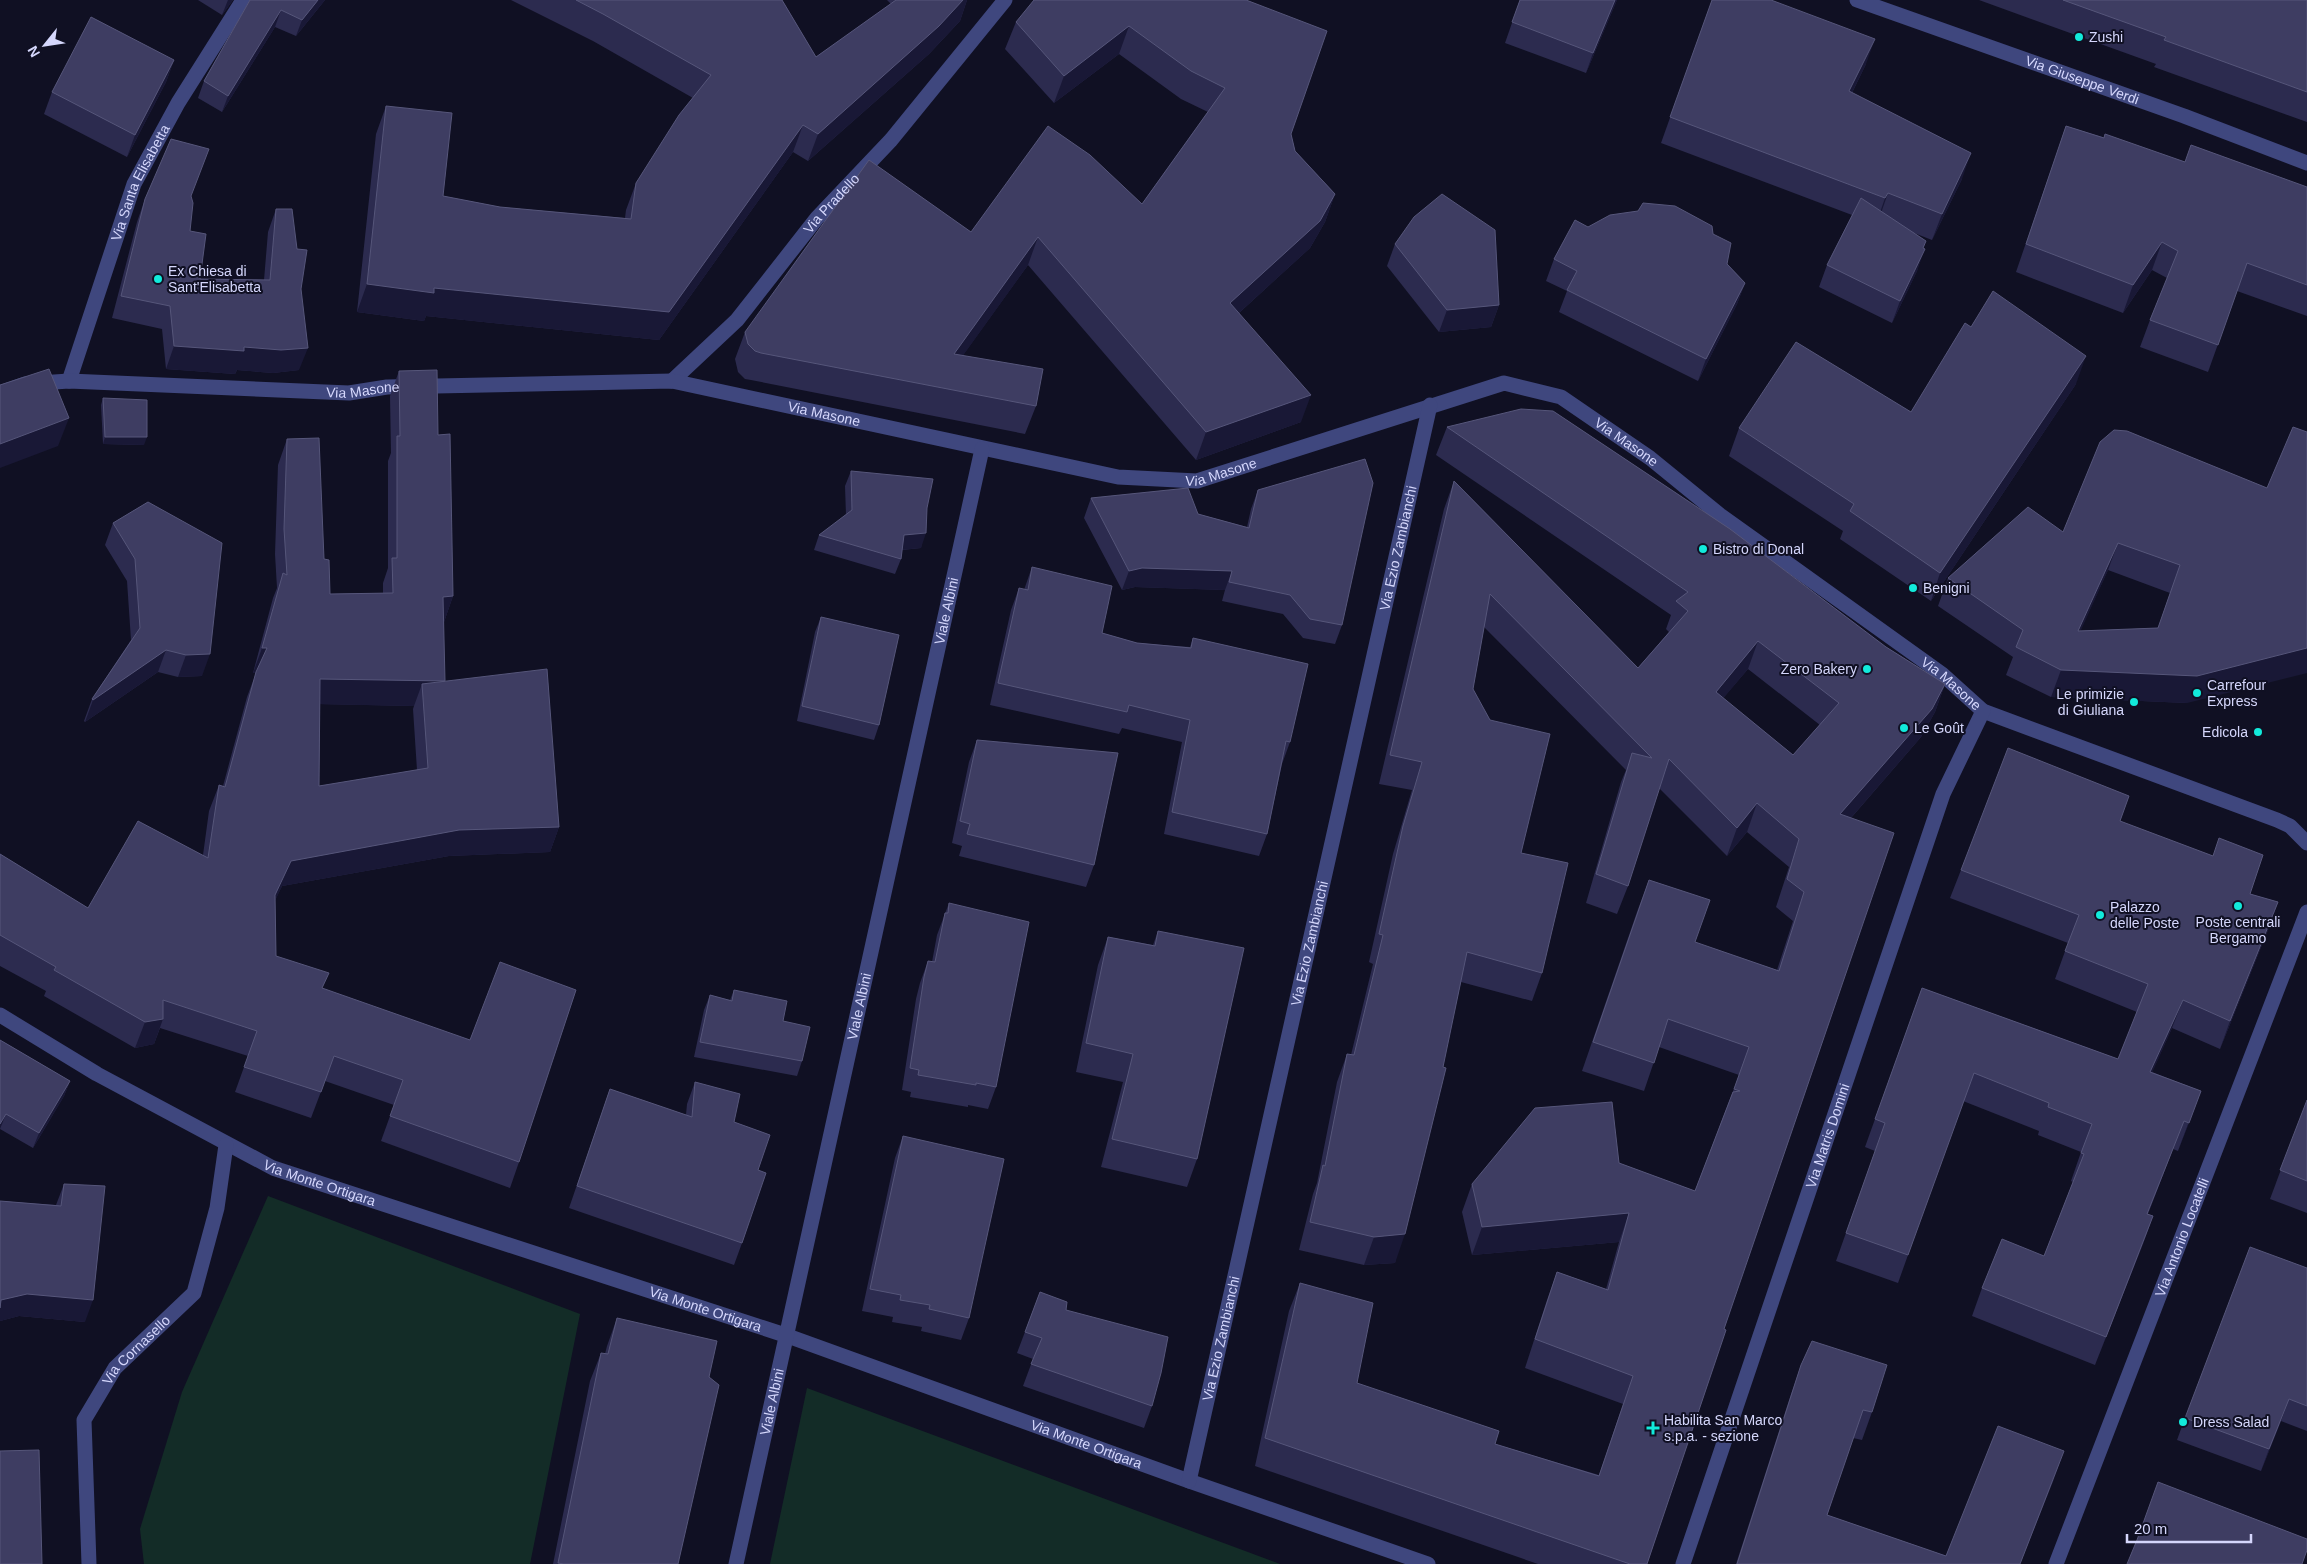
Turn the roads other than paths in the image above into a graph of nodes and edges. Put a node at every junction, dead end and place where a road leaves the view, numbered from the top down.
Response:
1 (243, 0) edge
2 (1005, 0) edge
3 (1857, 0) edge
4 (2307, 163) edge
5 (69, 381) junction
6 (672, 381) junction
7 (0, 392) edge
8 (1430, 405) junction
9 (982, 449) junction
10 (1983, 711) junction
11 (2307, 843) edge
12 (2307, 912) edge
13 (0, 1015) edge
14 (226, 1145) junction
15 (785, 1336) junction
16 (1188, 1481) junction
17 (89, 1564) edge
18 (736, 1564) edge
19 (1428, 1564) edge
20 (1683, 1564) edge
21 (2056, 1564) edge

1 - 5 street, Via Santa Elisabetta
2 - 6 street, Via Pradello
3 - 4 street, Via Giuseppe Verdi
5 - 6 street, Via Masone
5 - 7 street, Via Masone
6 - 9 street, Via Masone
8 - 9 street, Via Masone
8 - 10 street, Via Masone
8 - 16 street, Via Ezio Zambianchi
9 - 15 street, Viale Albini
10 - 11 street, Via Masone
10 - 20 street, Via Matris Domini
12 - 21 street, Via Antonio Locatelli
13 - 14 street, Via Monte Ortigara
14 - 15 street, Via Monte Ortigara
14 - 17 street, Via Cornasello
15 - 16 street, Via Monte Ortigara
15 - 18 street, Viale Albini
16 - 19 street, Via Monte Ortigara

